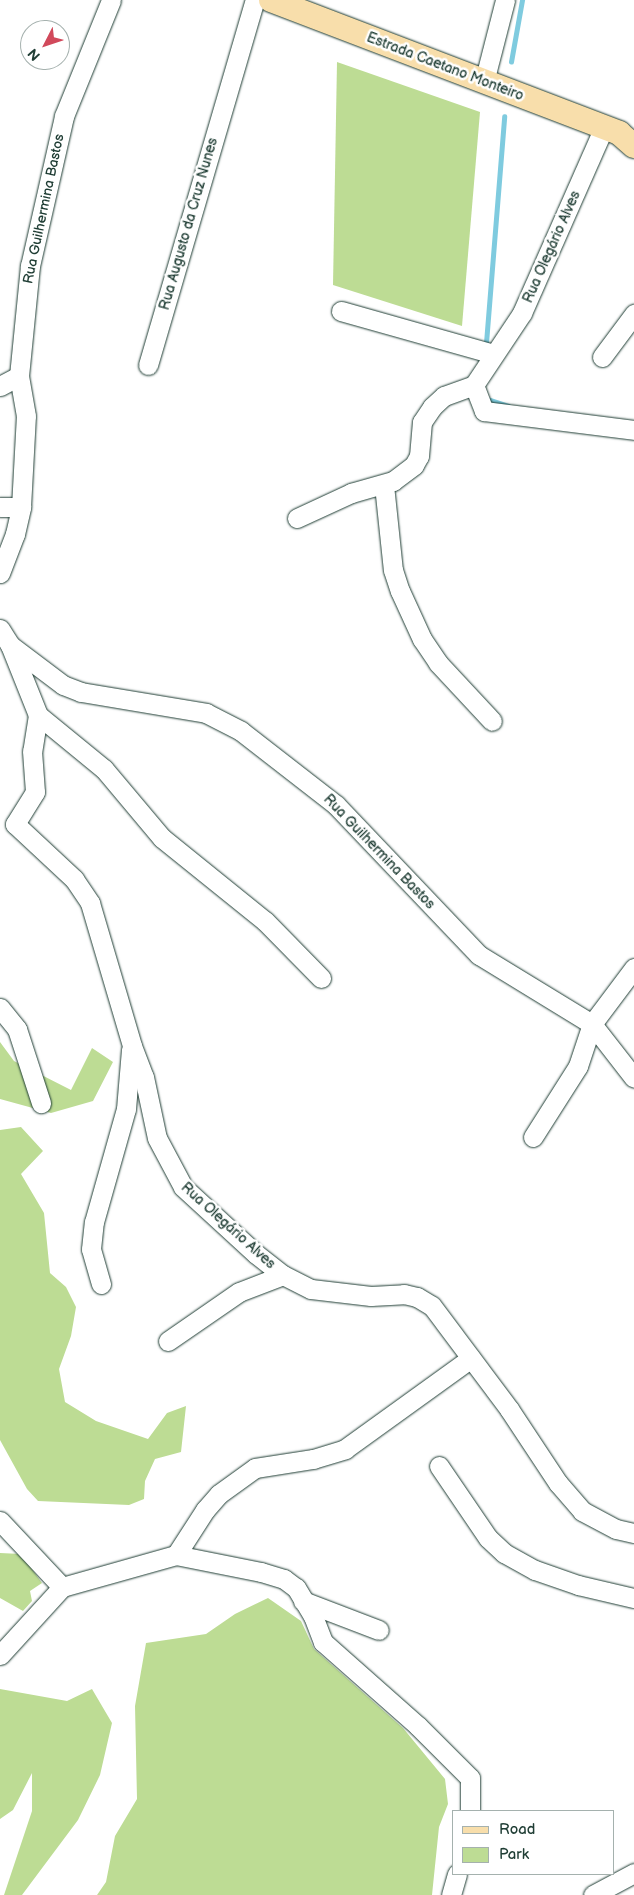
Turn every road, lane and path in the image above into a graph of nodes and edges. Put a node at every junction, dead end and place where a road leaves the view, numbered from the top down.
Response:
1 (111, 0) edge
2 (256, 0) edge
3 (271, 0) edge
4 (504, 0) edge
5 (484, 82) junction
6 (623, 134) edge
7 (341, 311) dead end
8 (634, 314) edge
9 (494, 354) junction
10 (602, 357) dead end
11 (148, 365) dead end
12 (19, 376) junction
13 (474, 385) junction
14 (0, 386) edge
15 (634, 430) edge
16 (384, 485) junction
17 (21, 506) junction
18 (0, 507) edge
19 (297, 518) dead end
20 (0, 573) edge
21 (0, 628) edge
22 (10, 645) junction
23 (38, 715) junction
24 (492, 721) dead end
25 (8, 820) edge
26 (634, 968) edge
27 (321, 978) dead end
28 (0, 1008) edge
29 (592, 1024) junction
30 (132, 1046) junction
31 (634, 1078) edge
32 (41, 1103) dead end
33 (533, 1137) dead end
34 (283, 1275) junction
35 (101, 1284) dead end
36 (168, 1341) dead end
37 (471, 1358) junction
38 (439, 1466) dead end
39 (0, 1521) edge
40 (634, 1533) edge
41 (176, 1555) junction
42 (62, 1587) junction
43 (625, 1597) edge
44 (303, 1601) junction
45 (379, 1630) dead end
46 (0, 1655) edge
47 (470, 1810) edge
48 (634, 1873) edge
49 (457, 1875) edge
50 (451, 1895) edge
51 (593, 1895) edge

1 - 12 street, Rua Guilhermina Bastos
2 - 11 street, Rua Augusto da Cruz Nunes
3 - 5 main road, Estrada Caetano Monteiro
4 - 5 street
5 - 6 main road, Estrada Caetano Monteiro
6 - 9 street, Rua Olegário Alves
7 - 9 street
8 - 10 street
9 - 13 street, Rua Olegário Alves
12 - 14 street
12 - 17 street, Rua Guilhermina Bastos
13 - 15 street
13 - 16 street
16 - 19 street
16 - 24 street
17 - 18 street
17 - 20 street, Rua Guilhermina Bastos
21 - 22 street, Rua Guilhermina Bastos
22 - 23 street
22 - 29 street, Rua Guilhermina Bastos
23 - 25 street, Rua Olegário Alves
23 - 27 street
25 - 30 street, Rua Olegário Alves
26 - 29 street
28 - 32 street
29 - 31 street
29 - 33 street
30 - 34 street, Rua Olegário Alves
30 - 35 street
34 - 36 street
34 - 37 street, Rua Olegário Alves
37 - 40 street, Rua Olegário Alves
37 - 41 street
38 - 43 street
39 - 42 street
41 - 42 street
41 - 44 street
42 - 46 street
44 - 45 street
44 - 47 street
48 - 51 street
49 - 50 street

